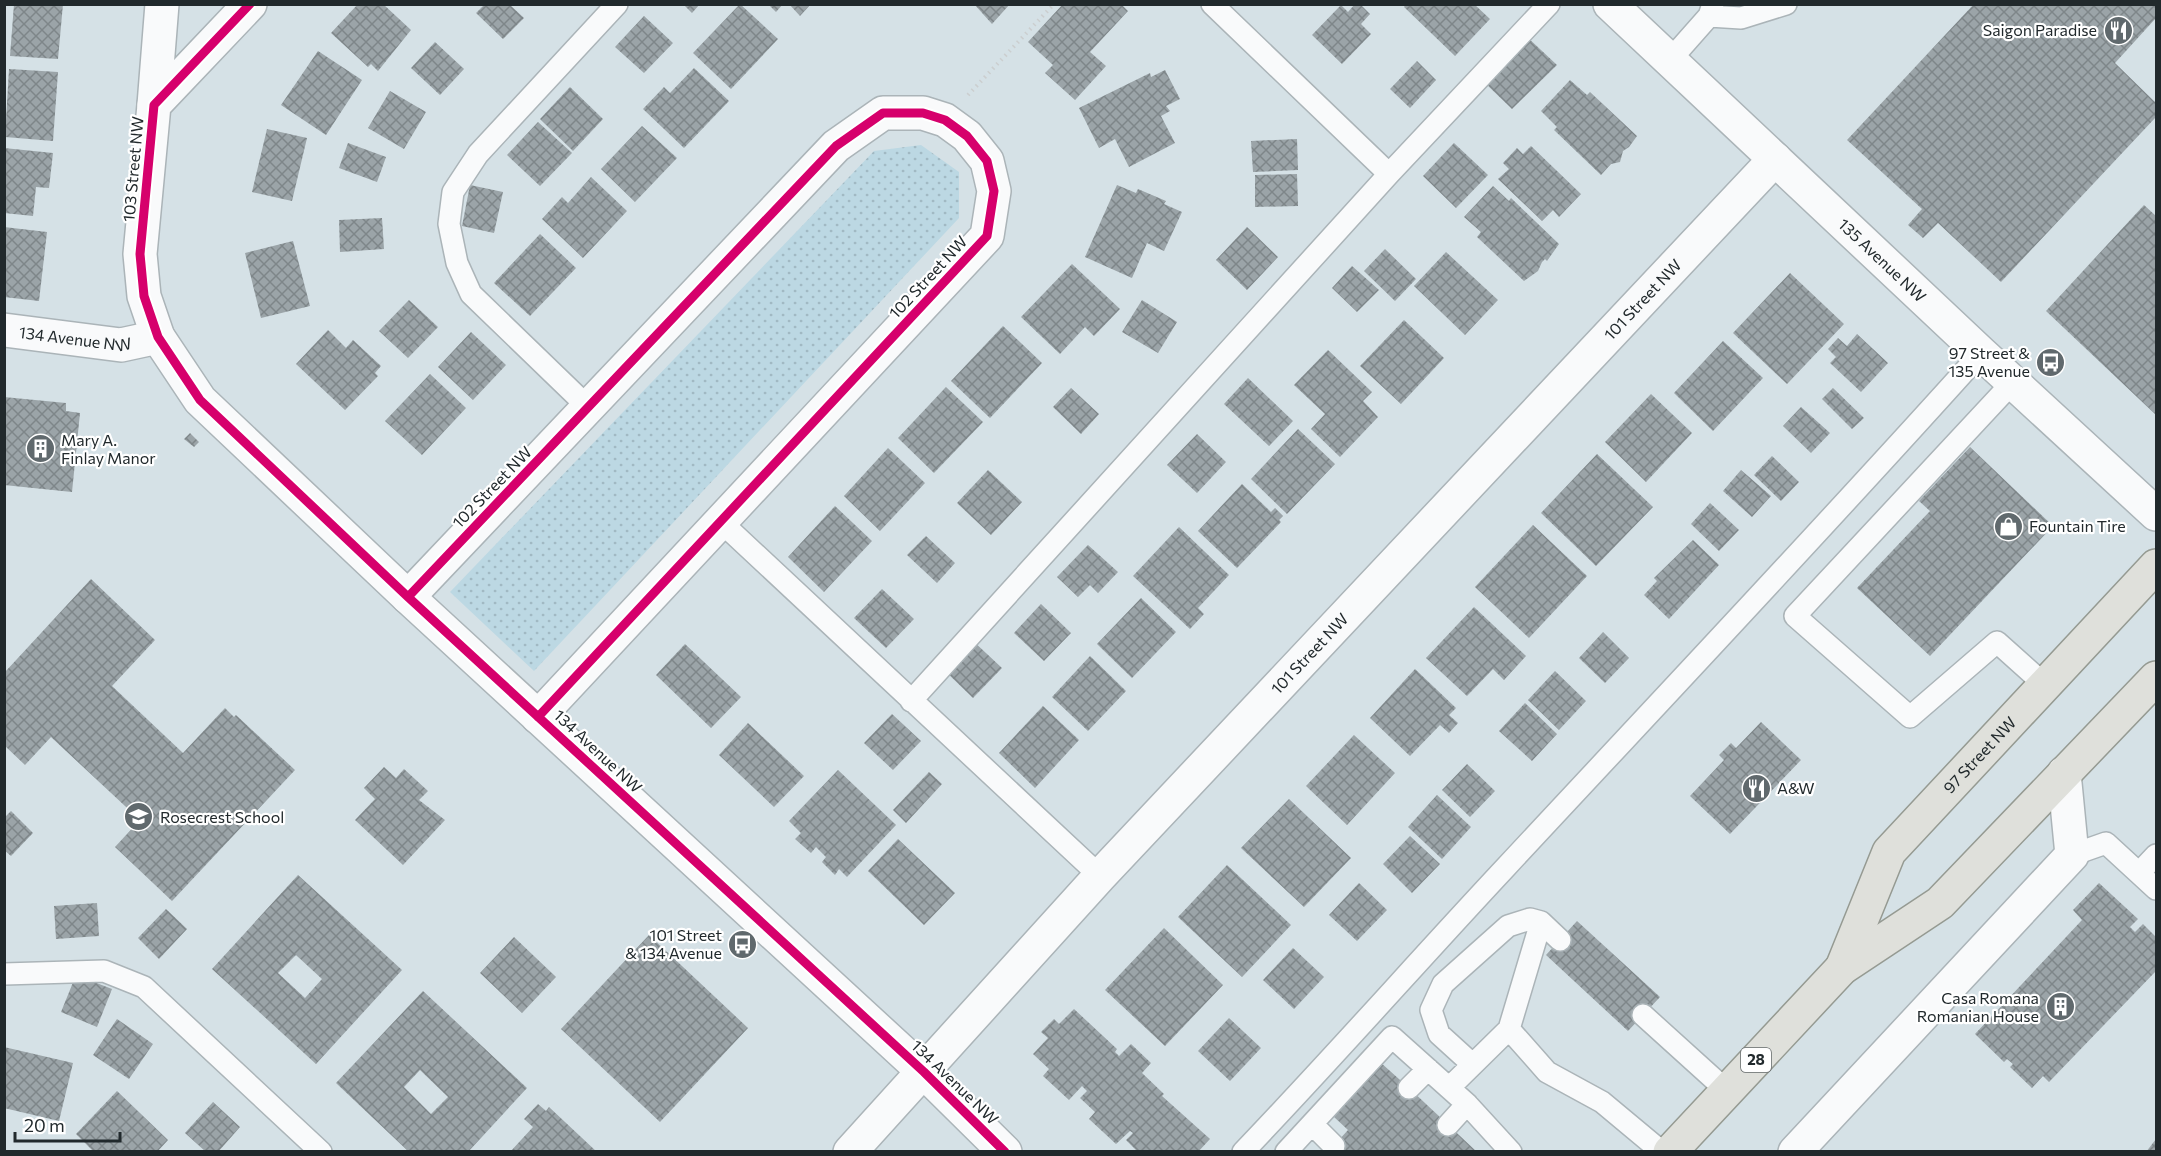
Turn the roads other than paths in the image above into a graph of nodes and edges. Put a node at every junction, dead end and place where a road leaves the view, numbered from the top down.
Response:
1 (162, 4) edge
2 (250, 4) edge
3 (617, 4) edge
4 (1212, 4) edge
5 (1549, 4) edge
6 (1610, 4) edge
7 (1786, 4) edge
8 (1711, 10) edge
9 (1671, 59) junction
10 (154, 105) junction
11 (1775, 159) junction
12 (1389, 174) junction
13 (4, 330) edge
14 (158, 337) junction
15 (1981, 353) junction
16 (2013, 382) junction
17 (588, 407) junction
18 (2157, 514) edge
19 (720, 521) junction
20 (2157, 566) edge
21 (408, 597) junction
22 (2157, 678) edge
23 (2045, 685) junction
24 (911, 701) junction
25 (538, 717) junction
26 (2064, 773) junction
27 (2072, 855) junction
28 (2157, 855) edge
29 (2139, 873) junction
30 (1100, 876) junction
31 (2157, 889) edge
32 (1541, 922) junction
33 (1560, 940) dead end
34 (1842, 968) junction
35 (4, 974) edge
36 (1642, 1016) dead end
37 (1509, 1029) junction
38 (1472, 1064) junction
39 (1428, 1069) junction
40 (924, 1072) junction
41 (1409, 1088) dead end
42 (1449, 1088) junction
43 (1727, 1091) junction
44 (1467, 1104) junction
45 (1448, 1125) dead end
46 (1308, 1136) edge
47 (1334, 1146) dead end
48 (321, 1152) edge
49 (850, 1152) edge
50 (1005, 1152) edge
51 (1243, 1152) edge
52 (1286, 1152) edge
53 (1511, 1152) edge
54 (1662, 1152) edge
55 (1670, 1152) edge
56 (1795, 1152) edge

1 - 10 street, 103 Street NW
2 - 10 street, 103 Street NW
3 - 17 lane
4 - 12 lane
5 - 12 lane
6 - 9 street, 135 Avenue NW
7 - 8 lane
8 - 9 lane
9 - 11 street, 135 Avenue NW
10 - 14 street, 103 Street NW
11 - 15 street, 135 Avenue NW
11 - 30 street, 101 Street NW
12 - 24 lane
13 - 14 street, 134 Avenue NW
14 - 21 street, 134 Avenue NW
15 - 16 street, 135 Avenue NW
15 - 51 lane
16 - 18 street, 135 Avenue NW
16 - 23 lane
17 - 19 street, 102 Street NW
17 - 21 street, 102 Street NW
19 - 24 lane
19 - 25 street, 102 Street NW
20 - 23 main road, 97 Street NW
21 - 25 street, 134 Avenue NW
22 - 26 main road, 97 Street NW
23 - 34 main road, 97 Street NW
24 - 30 lane
25 - 40 street, 134 Avenue NW
26 - 27 street
26 - 34 main road, 97 Street NW
27 - 29 lane
27 - 56 street
28 - 29 lane
29 - 31 lane
30 - 40 street, 101 Street NW
32 - 33 lane
32 - 37 lane
32 - 38 lane
34 - 43 main road, 97 Street NW / 28
35 - 48 lane
36 - 43 lane
37 - 38 lane
37 - 54 lane
38 - 42 lane
39 - 41 lane
39 - 42 lane
39 - 46 lane
40 - 49 street, 101 Street NW
40 - 50 street, 134 Avenue NW
42 - 44 lane
43 - 55 main road, 97 Street NW / 28
44 - 45 lane
44 - 53 lane
46 - 47 lane
46 - 52 lane

